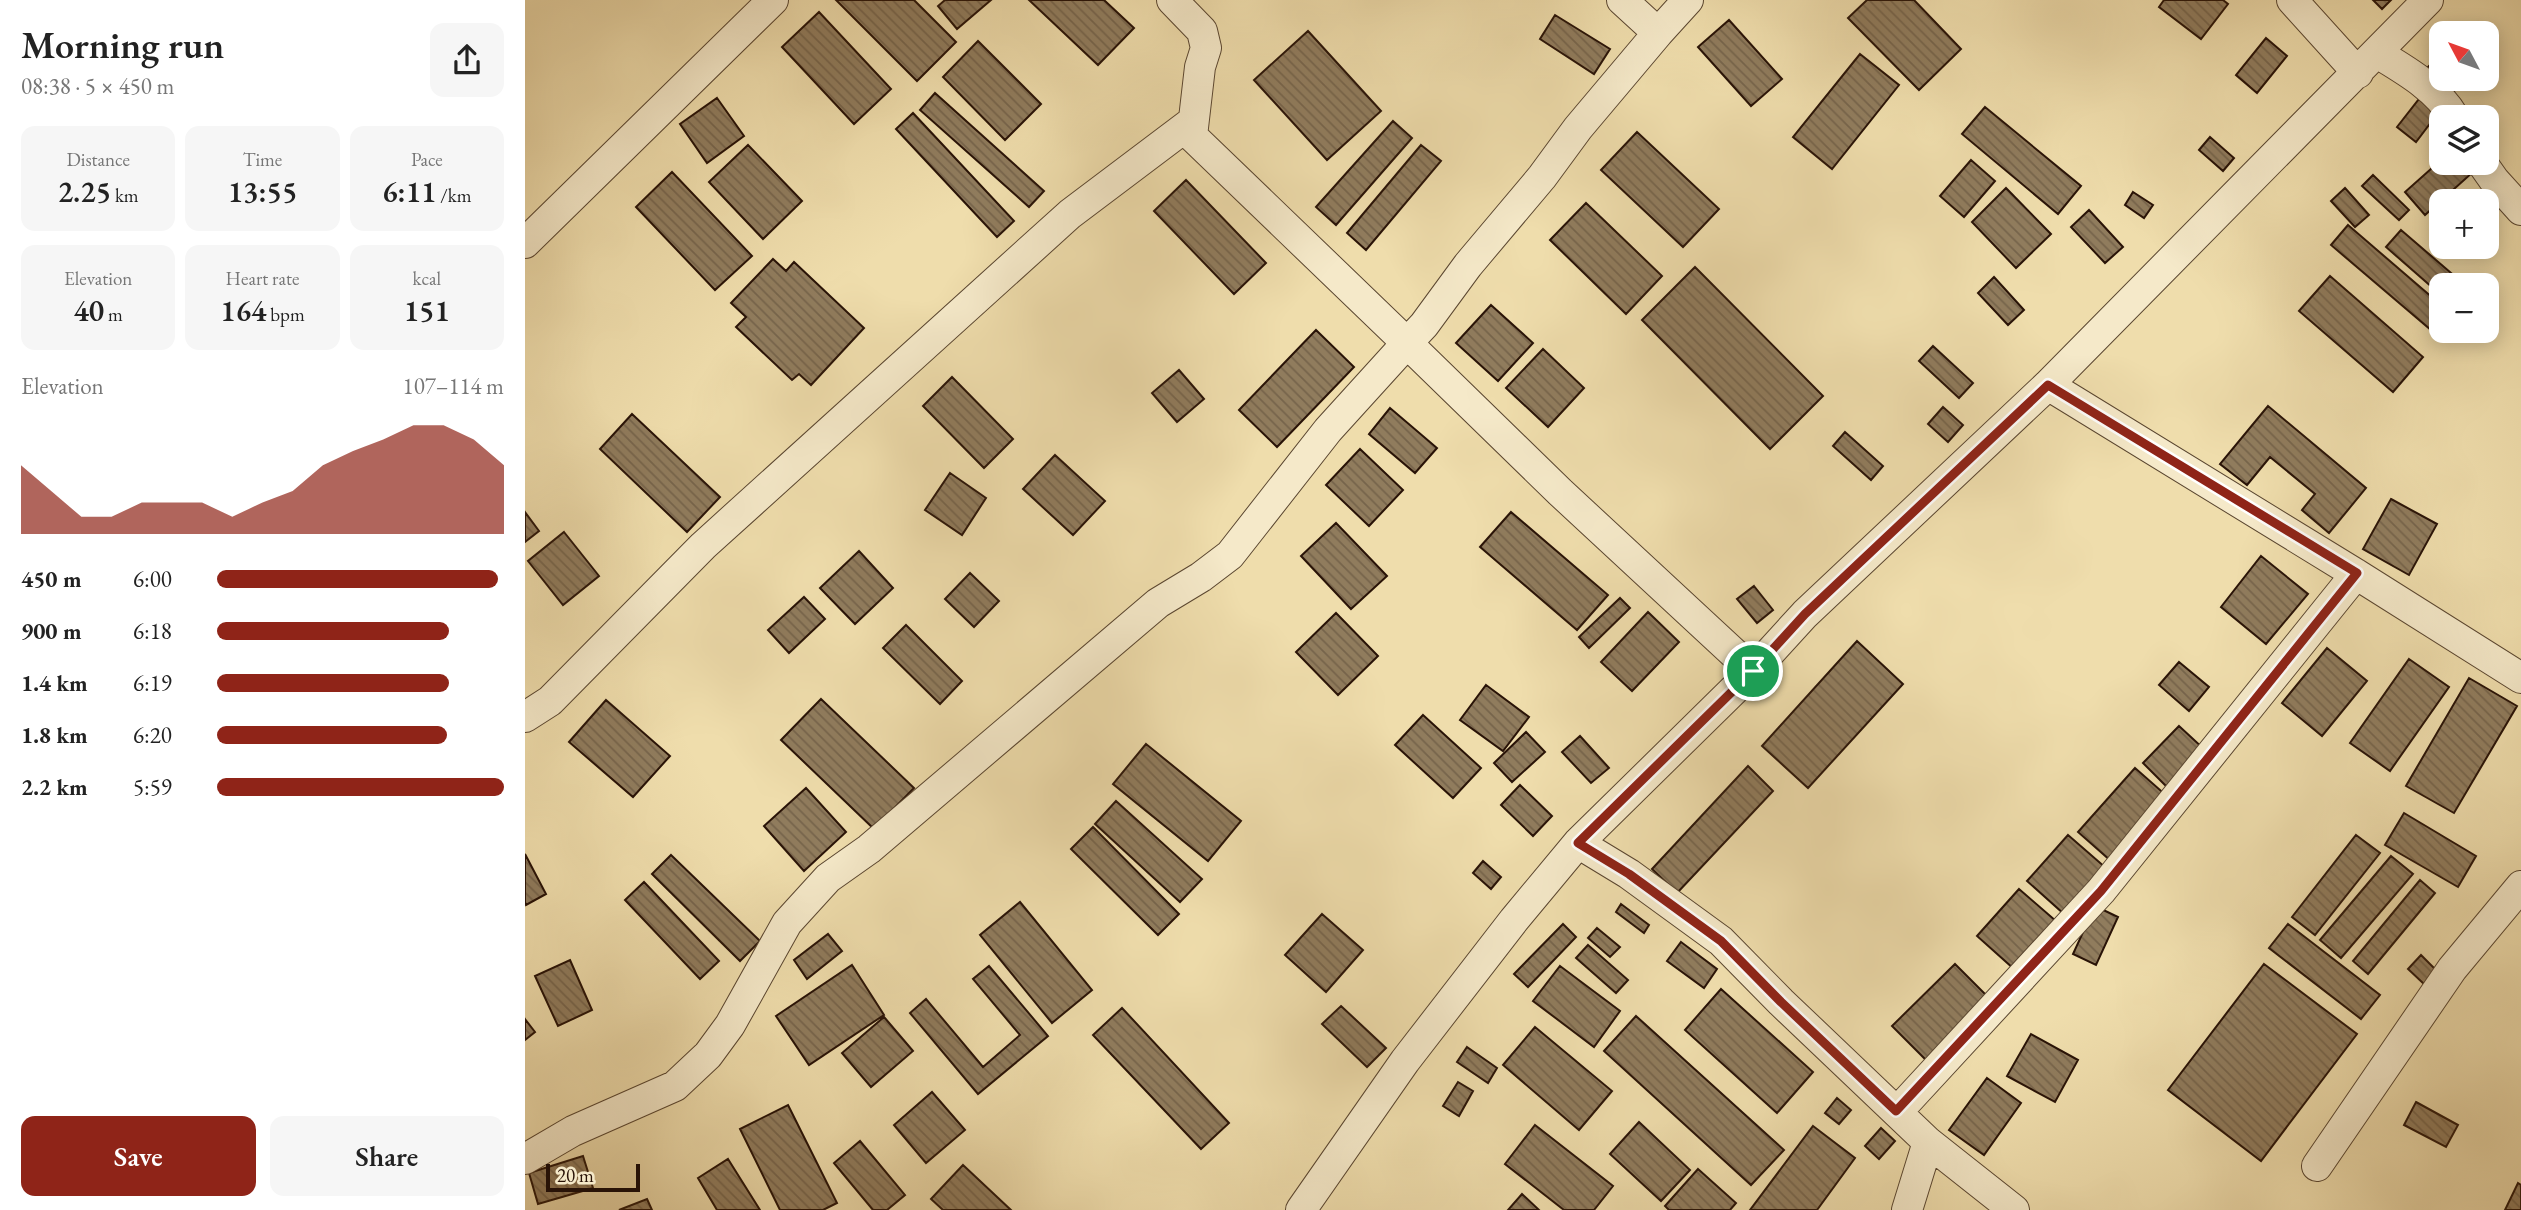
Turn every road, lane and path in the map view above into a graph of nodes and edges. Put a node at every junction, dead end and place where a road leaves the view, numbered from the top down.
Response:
1 (773, 0) edge
2 (1173, 0) edge
3 (1622, 0) edge
4 (1688, 0) edge
5 (2292, 0) edge
6 (2428, 0) edge
7 (1658, 33) junction
8 (2367, 63) junction
9 (2446, 105) edge
10 (1192, 122) junction
11 (2490, 175) edge
12 (2521, 211) edge
13 (525, 243) edge
14 (1407, 343) junction
15 (2048, 385) junction
16 (2357, 573) junction
17 (1753, 671) junction
18 (2521, 678) edge
19 (525, 716) edge
20 (1578, 843) junction
21 (2521, 886) edge
22 (1896, 1111) junction
23 (1928, 1142) junction
24 (525, 1159) edge
25 (2317, 1166) dead end
26 (1301, 1210) edge
27 (1907, 1210) edge
28 (2014, 1210) edge

1 - 13 street
2 - 10 street
3 - 7 street
4 - 7 street
5 - 8 street
6 - 8 street
7 - 14 street
8 - 9 street
8 - 15 street
10 - 14 street
10 - 19 street
11 - 12 street
14 - 17 street
14 - 24 street
15 - 16 street
15 - 17 street
16 - 18 street
16 - 22 street
17 - 20 street
20 - 22 street
20 - 26 street
21 - 25 street
22 - 23 street
23 - 27 street
23 - 28 street

